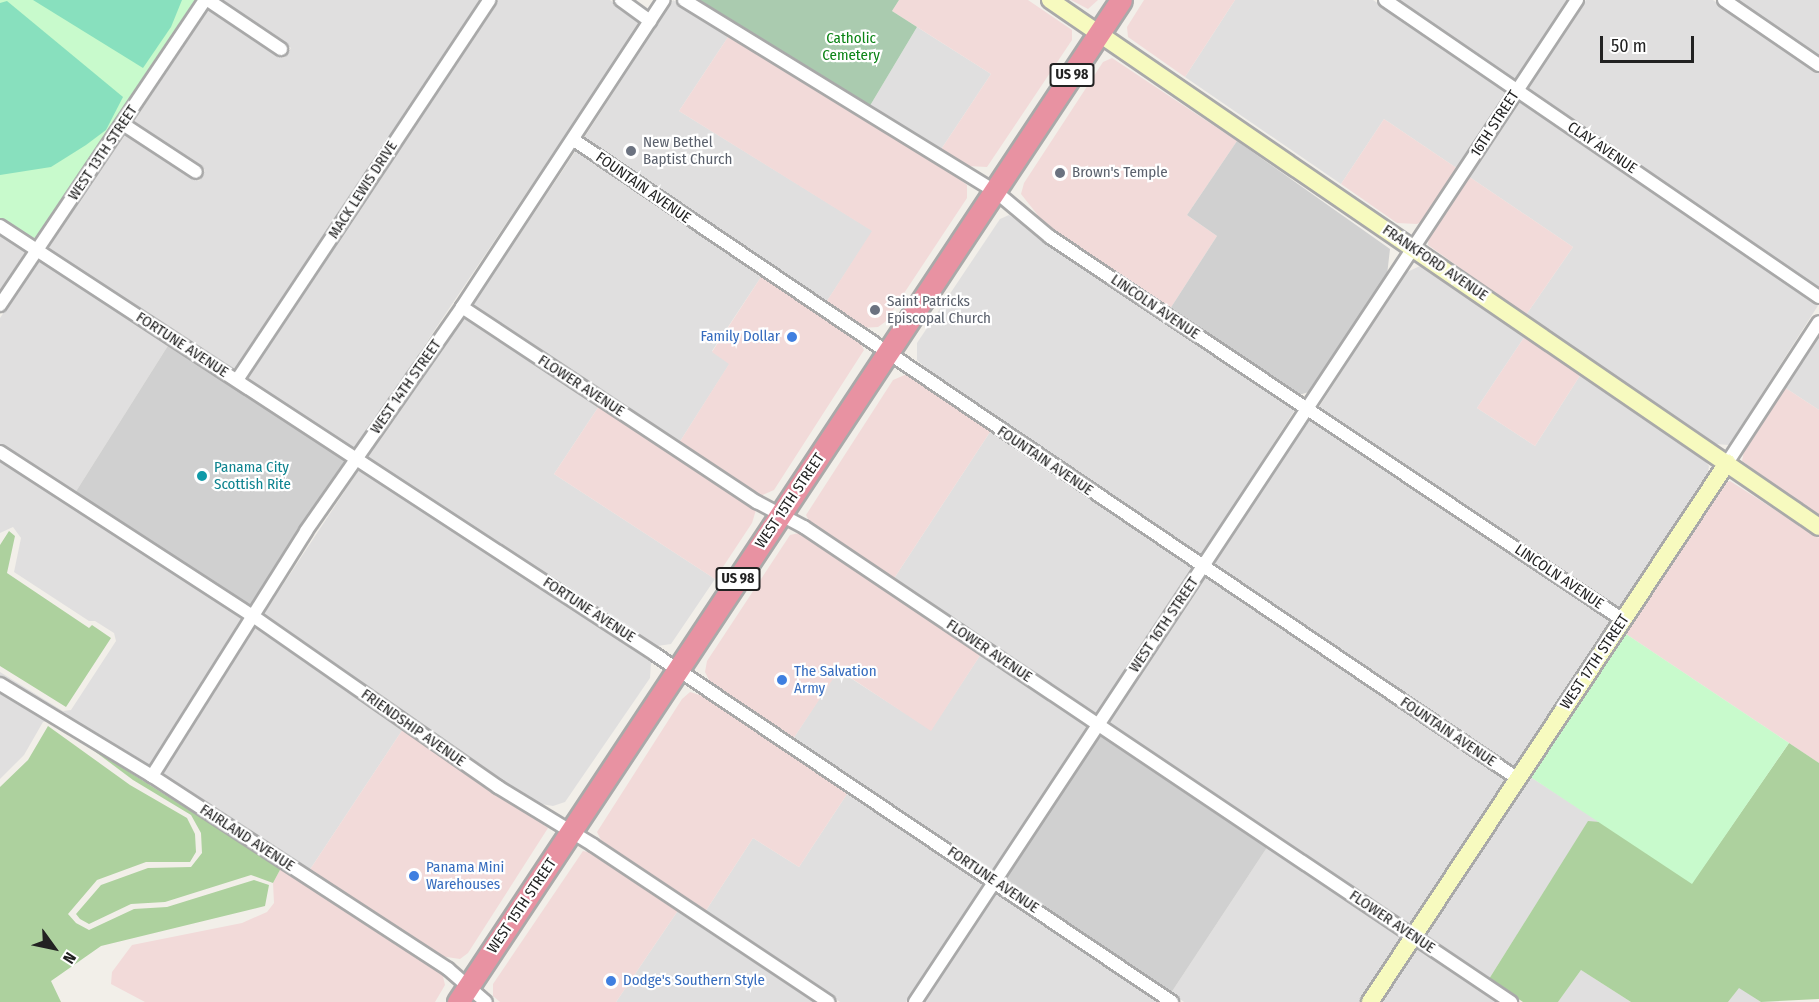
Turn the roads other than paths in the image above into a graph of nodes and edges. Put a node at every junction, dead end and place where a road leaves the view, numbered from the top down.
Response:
1 (207, 0) edge
2 (489, 0) edge
3 (621, 0) edge
4 (664, 0) edge
5 (684, 0) edge
6 (1050, 0) edge
7 (1121, 0) edge
8 (1385, 0) edge
9 (1577, 0) edge
10 (1724, 0) edge
11 (650, 21) junction
12 (1100, 33) junction
13 (281, 49) dead end
14 (1819, 65) edge
15 (1518, 90) junction
16 (123, 124) junction
17 (574, 140) junction
18 (196, 172) dead end
19 (995, 191) junction
20 (0, 226) edge
21 (1413, 248) junction
22 (37, 250) junction
23 (1819, 297) edge
24 (0, 305) edge
25 (462, 307) junction
26 (1819, 322) edge
27 (888, 352) junction
28 (237, 380) junction
29 (1308, 408) junction
30 (0, 452) edge
31 (357, 458) junction
32 (1726, 463) junction
33 (781, 515) junction
34 (1819, 527) edge
35 (1204, 566) junction
36 (253, 616) junction
37 (1623, 620) junction
38 (678, 670) junction
39 (0, 684) edge
40 (1097, 724) junction
41 (152, 776) junction
42 (1518, 779) junction
43 (571, 832) junction
44 (994, 880) junction
45 (1414, 936) junction
46 (464, 994) edge
47 (486, 1002) edge
48 (828, 1002) edge
49 (915, 1002) edge
50 (1172, 1002) edge
51 (1370, 1002) edge
52 (1511, 1002) edge

1 - 13 street
1 - 16 street, WEST 13TH STREET
2 - 28 street, MACK LEWIS DRIVE
3 - 11 street
4 - 11 street, WEST 14TH STREET
5 - 19 street, LINCOLN AVENUE
6 - 12 main road, FRANKFORD AVENUE
7 - 12 highway, WEST 15TH STREET / US 98
8 - 15 street, CLAY AVENUE
9 - 15 street, 16TH STREET
10 - 14 street
11 - 17 street, WEST 14TH STREET
12 - 19 highway, WEST 15TH STREET / US 98
12 - 21 main road, FRANKFORD AVENUE
15 - 21 street, 16TH STREET
15 - 23 street, CLAY AVENUE
16 - 18 street
16 - 22 street, WEST 13TH STREET
17 - 25 street, WEST 14TH STREET
17 - 27 street, FOUNTAIN AVENUE
19 - 27 highway, WEST 15TH STREET / US 98
19 - 29 street, LINCOLN AVENUE
20 - 22 street, FORTUNE AVENUE
21 - 29 street, WEST 16TH STREET
21 - 32 main road, FRANKFORD AVENUE
22 - 24 street, WEST 13TH STREET
22 - 28 street, FORTUNE AVENUE
25 - 31 street, WEST 14TH STREET
25 - 33 street, FLOWER AVENUE
26 - 32 street, WEST 17TH STREET
27 - 33 highway, WEST 15TH STREET / US 98
27 - 35 street, FOUNTAIN AVENUE
28 - 31 street, FORTUNE AVENUE
29 - 35 street, WEST 16TH STREET
29 - 37 street, LINCOLN AVENUE
30 - 36 street, FRIENDSHIP AVENUE
31 - 36 street, WEST 14TH STREET
31 - 38 street, FORTUNE AVENUE
32 - 34 main road, FRANKFORD AVENUE
32 - 37 main road, WEST 17TH STREET
33 - 38 highway, WEST 15TH STREET / US 98
33 - 40 street, FLOWER AVENUE
35 - 40 street, WEST 16TH STREET
35 - 42 street, FOUNTAIN AVENUE
36 - 41 street, WEST 14TH STREET
36 - 43 street, FRIENDSHIP AVENUE
37 - 42 main road, WEST 17TH STREET
38 - 43 highway, WEST 15TH STREET / US 98
38 - 44 street, FORTUNE AVENUE
39 - 41 street, FAIRLAND AVENUE
40 - 44 street, WEST 16TH STREET
40 - 45 street, FLOWER AVENUE
41 - 46 street, FAIRLAND AVENUE
42 - 45 main road, WEST 17TH STREET
43 - 46 highway, WEST 15TH STREET / US 98
43 - 48 street, FRIENDSHIP AVENUE
44 - 49 street, WEST 16TH STREET
44 - 50 street, FORTUNE AVENUE
45 - 51 main road, WEST 17TH STREET
45 - 52 street, FLOWER AVENUE
46 - 47 street, FAIRLAND AVENUE

